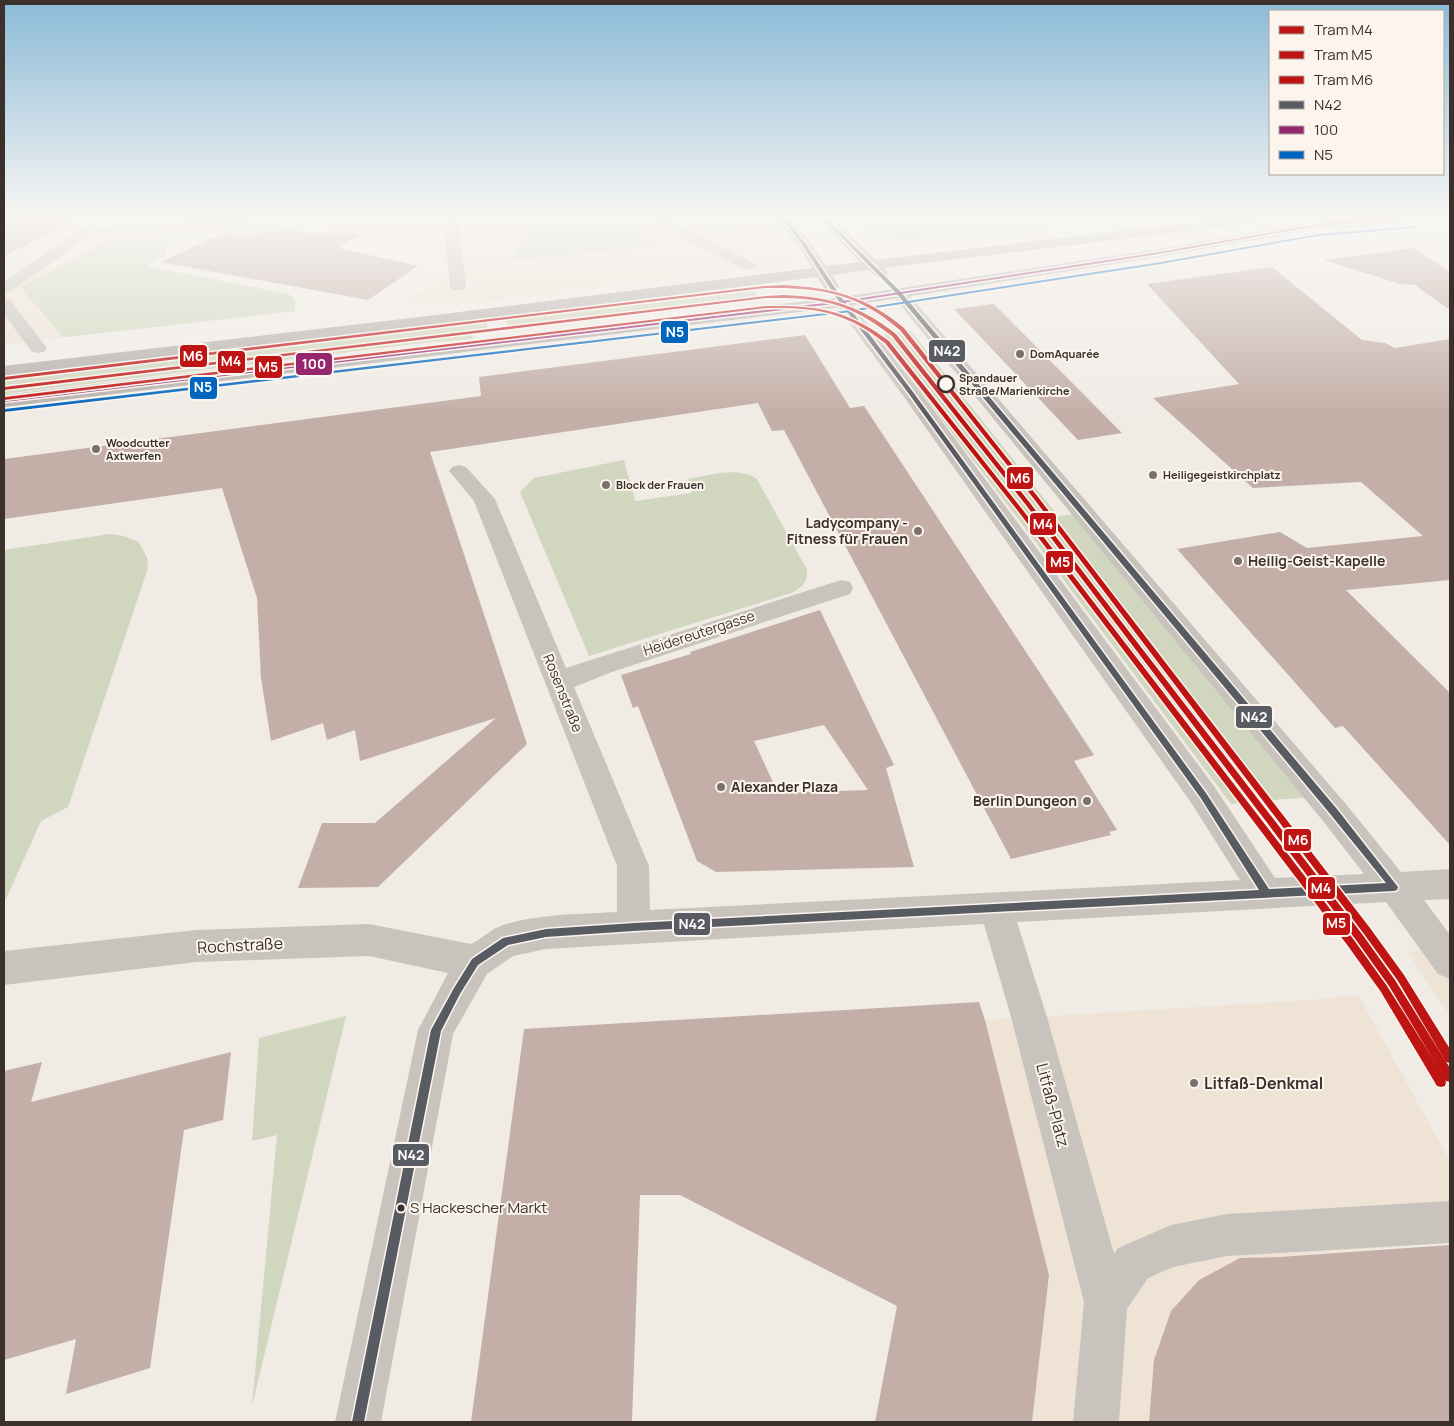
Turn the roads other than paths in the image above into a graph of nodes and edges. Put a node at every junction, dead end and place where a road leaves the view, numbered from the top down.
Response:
1 (458, 284) edge
2 (726, 284) edge
3 (830, 284) edge
4 (890, 284) edge
5 (955, 284) edge
6 (458, 287) dead end
7 (898, 292) junction
8 (842, 302) junction
9 (4, 303) edge
10 (38, 348) dead end
11 (4, 371) edge
12 (4, 401) edge
13 (460, 471) dead end
14 (841, 588) dead end
15 (558, 682) junction
16 (1450, 884) edge
17 (1394, 887) junction
18 (1266, 893) junction
19 (996, 909) junction
20 (634, 927) junction
21 (475, 962) junction
22 (1450, 962) edge
23 (4, 968) edge
24 (1450, 1222) edge
25 (1106, 1302) junction
26 (358, 1422) edge
27 (1096, 1422) edge

1 - 6 street
2 - 11 main road
3 - 8 main road
4 - 7 main road
5 - 7 main road
7 - 8 main road
7 - 17 street
8 - 12 main road
8 - 18 street
9 - 10 street
13 - 15 street, Rosenstraße
14 - 15 street, Heidereutergasse
15 - 20 street, Rosenstraße
16 - 17 street
17 - 18 street
17 - 22 street
18 - 19 street
19 - 20 street
19 - 25 street, Litfaß-Platz
20 - 21 street
21 - 23 street, Rochstraße
21 - 26 street
24 - 25 street, Litfaß-Platz
25 - 27 street, Litfaß-Platz

